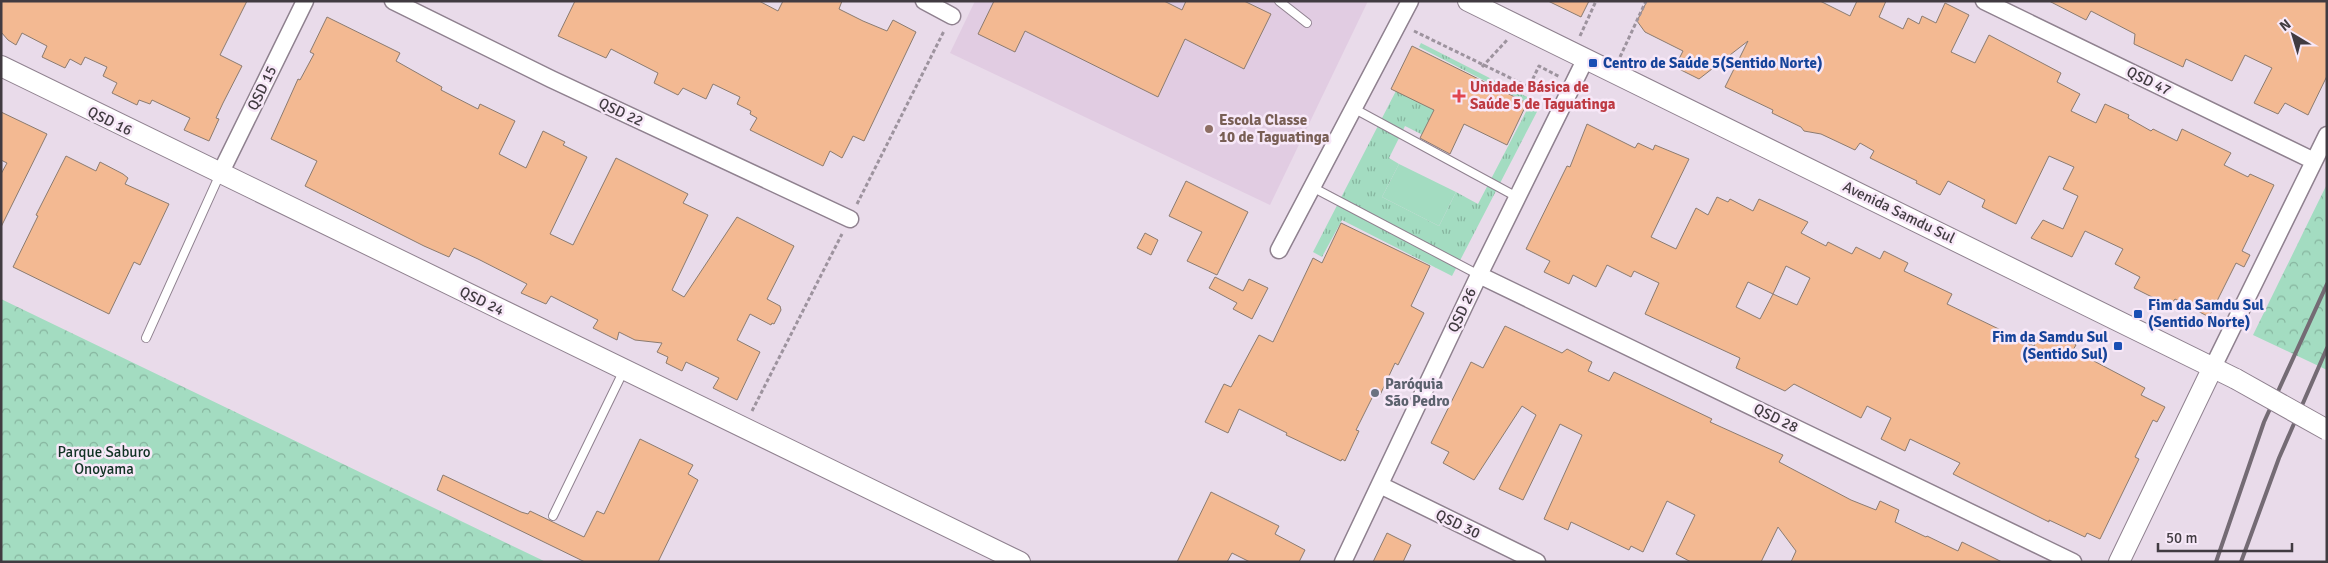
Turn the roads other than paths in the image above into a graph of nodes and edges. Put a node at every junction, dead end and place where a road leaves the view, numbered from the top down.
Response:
1 (305, 1) edge
2 (393, 1) edge
3 (924, 1) edge
4 (1279, 1) edge
5 (1410, 1) edge
6 (1468, 1) edge
7 (1984, 1) edge
8 (952, 16) dead end
9 (1307, 23) dead end
10 (1579, 56) junction
11 (1, 66) edge
12 (1353, 108) junction
13 (2327, 135) edge
14 (2314, 161) junction
15 (220, 174) junction
16 (1312, 187) junction
17 (1517, 197) junction
18 (850, 219) dead end
19 (1279, 250) dead end
20 (1479, 275) junction
21 (146, 338) dead end
22 (2213, 367) junction
23 (624, 370) junction
24 (2327, 430) edge
25 (1380, 485) junction
26 (553, 516) dead end
27 (1020, 562) edge
28 (1343, 562) edge
29 (1537, 562) edge
30 (2073, 562) edge
31 (2119, 562) edge

1 - 15 street, QSD 15
2 - 18 street, QSD 22
3 - 8 street
4 - 9 lane
5 - 12 street
6 - 10 street, Avenida Samdu Sul
7 - 14 street, QSD 47
10 - 17 street, QSD 26
10 - 22 street, Avenida Samdu Sul
11 - 15 street, QSD 16
12 - 16 street
12 - 17 lane
13 - 14 street
14 - 22 street
15 - 21 lane
15 - 23 street, QSD 24
16 - 19 street
16 - 20 lane
17 - 20 street, QSD 26
20 - 25 street, QSD 26
20 - 30 street, QSD 28
22 - 24 street, Avenida Samdu Sul, bridge
22 - 31 street
23 - 26 lane
23 - 27 street, QSD 24
25 - 28 street, QSD 26
25 - 29 street, QSD 30

